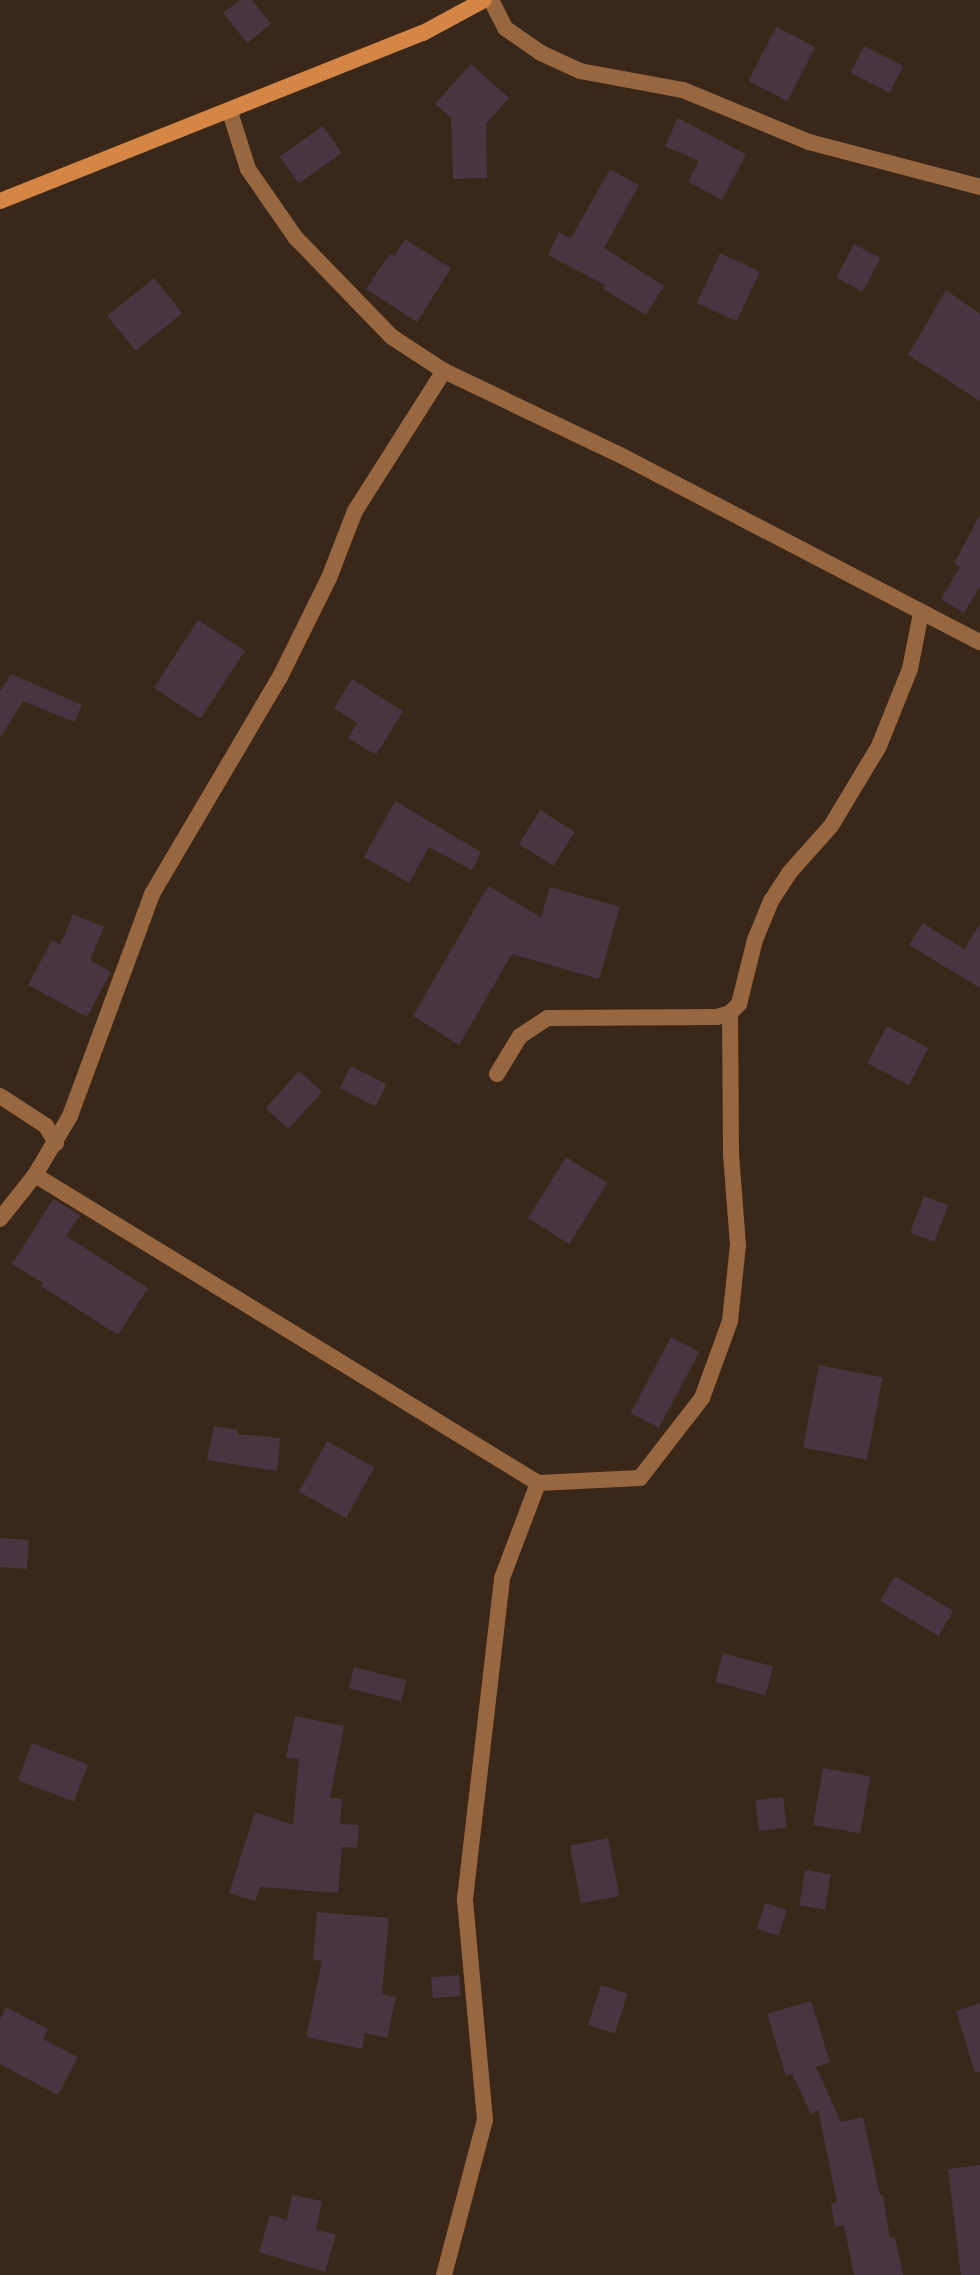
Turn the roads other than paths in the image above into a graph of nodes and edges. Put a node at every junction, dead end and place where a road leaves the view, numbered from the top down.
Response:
1 (484, 0) edge
2 (491, 0) edge
3 (230, 112) junction
4 (980, 187) edge
5 (0, 201) edge
6 (444, 371) junction
7 (921, 613) junction
8 (980, 642) edge
9 (730, 1013) junction
10 (497, 1074) dead end
11 (0, 1096) edge
12 (56, 1143) junction
13 (35, 1175) junction
14 (0, 1219) edge
15 (538, 1483) junction
16 (444, 2275) edge

1 - 3 main road
2 - 4 street
3 - 5 main road
3 - 6 street
6 - 7 street
6 - 12 street
7 - 8 street
7 - 9 street
9 - 10 street
9 - 15 street
11 - 12 street
12 - 13 street
13 - 14 street
13 - 15 street
15 - 16 street

